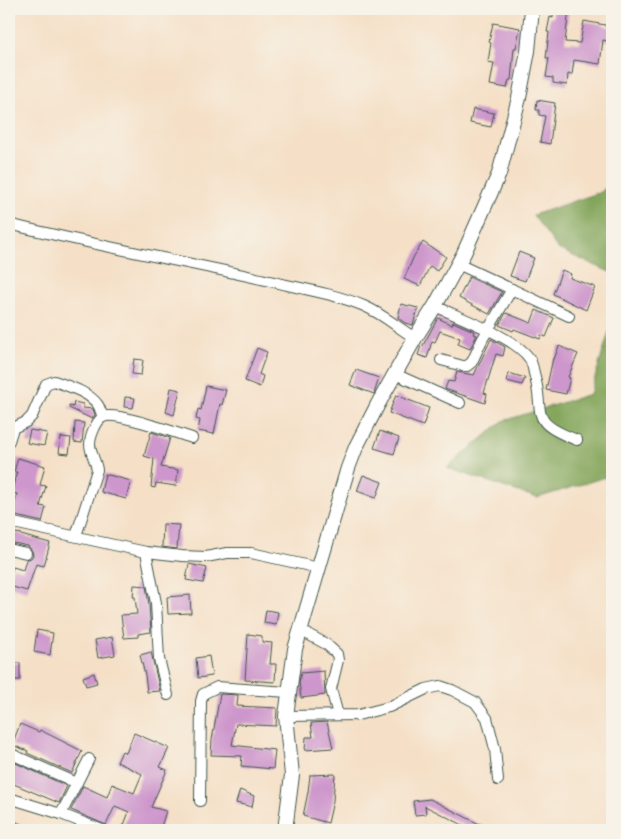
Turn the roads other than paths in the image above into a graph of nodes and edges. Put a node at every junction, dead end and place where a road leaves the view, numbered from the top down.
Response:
1 (532, 9) edge
2 (9, 224) edge
3 (458, 264) junction
4 (512, 289) junction
5 (436, 306) junction
6 (569, 316) dead end
7 (487, 331) junction
8 (415, 338) junction
9 (441, 360) dead end
10 (395, 374) junction
11 (460, 403) dead end
12 (103, 417) junction
13 (11, 427) edge
14 (192, 438) dead end
15 (576, 440) dead end
16 (9, 441) edge
17 (9, 522) edge
18 (76, 536) junction
19 (9, 549) edge
20 (146, 552) junction
21 (26, 553) dead end
22 (319, 568) junction
23 (300, 630) junction
24 (288, 692) junction
25 (168, 695) dead end
26 (338, 715) junction
27 (286, 716) junction
28 (9, 753) edge
29 (89, 759) dead end
30 (498, 780) dead end
31 (77, 783) junction
32 (9, 798) edge
33 (200, 801) dead end
34 (61, 814) junction
35 (102, 830) edge
36 (285, 830) edge

1 - 3 street
2 - 8 street
3 - 4 street
3 - 5 street
4 - 6 street
4 - 7 street
5 - 7 street
5 - 8 street
7 - 9 street
7 - 15 street
8 - 10 street
10 - 11 street
10 - 22 street
12 - 13 street
12 - 14 street
12 - 18 street
13 - 16 street
17 - 18 street
18 - 20 street
19 - 21 street
20 - 22 street
20 - 25 street
22 - 23 street
23 - 24 street
23 - 26 street
24 - 27 street
24 - 33 street
26 - 27 street
26 - 30 street
27 - 36 street
28 - 31 street
29 - 31 street
31 - 34 street
32 - 34 street
34 - 35 street

